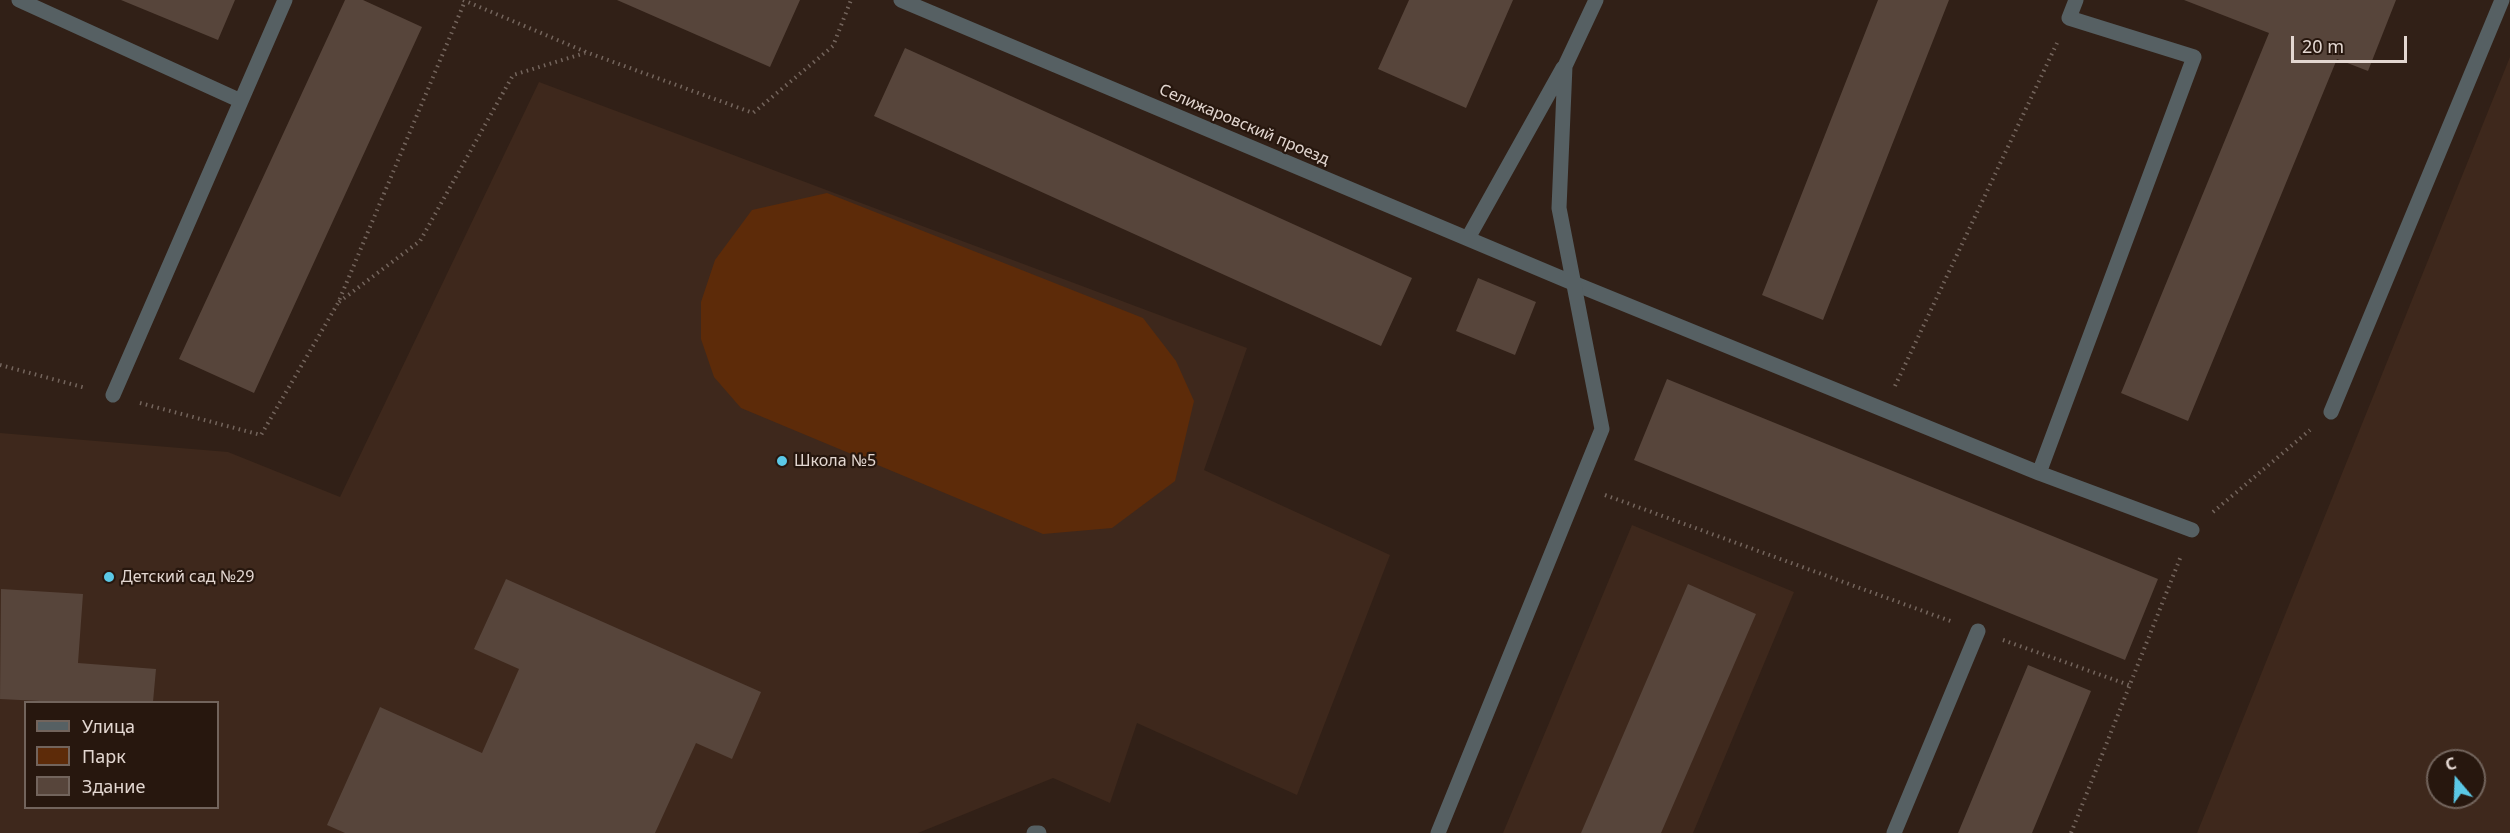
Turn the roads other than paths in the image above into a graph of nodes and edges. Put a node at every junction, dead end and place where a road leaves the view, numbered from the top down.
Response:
1 (19, 0) edge
2 (285, 0) edge
3 (901, 0) edge
4 (1596, 0) edge
5 (2076, 0) edge
6 (2502, 0) edge
7 (1565, 66) junction
8 (242, 101) junction
9 (1468, 238) junction
10 (1574, 284) junction
11 (113, 395) road end
12 (2331, 412) road end
13 (2039, 473) junction
14 (2192, 530) road end
15 (1978, 631) road end
16 (1034, 833) edge
17 (1039, 833) edge
18 (1438, 833) edge
19 (1893, 833) edge

1 - 8 street
2 - 8 street
3 - 9 street, Селижаровский проезд
4 - 7 street
5 - 13 street
6 - 12 street
7 - 9 street
7 - 10 street
8 - 11 street
9 - 10 street, Селижаровский проезд
10 - 13 street, Селижаровский проезд
10 - 18 street
13 - 14 street, Селижаровский проезд
15 - 19 street
16 - 17 street

